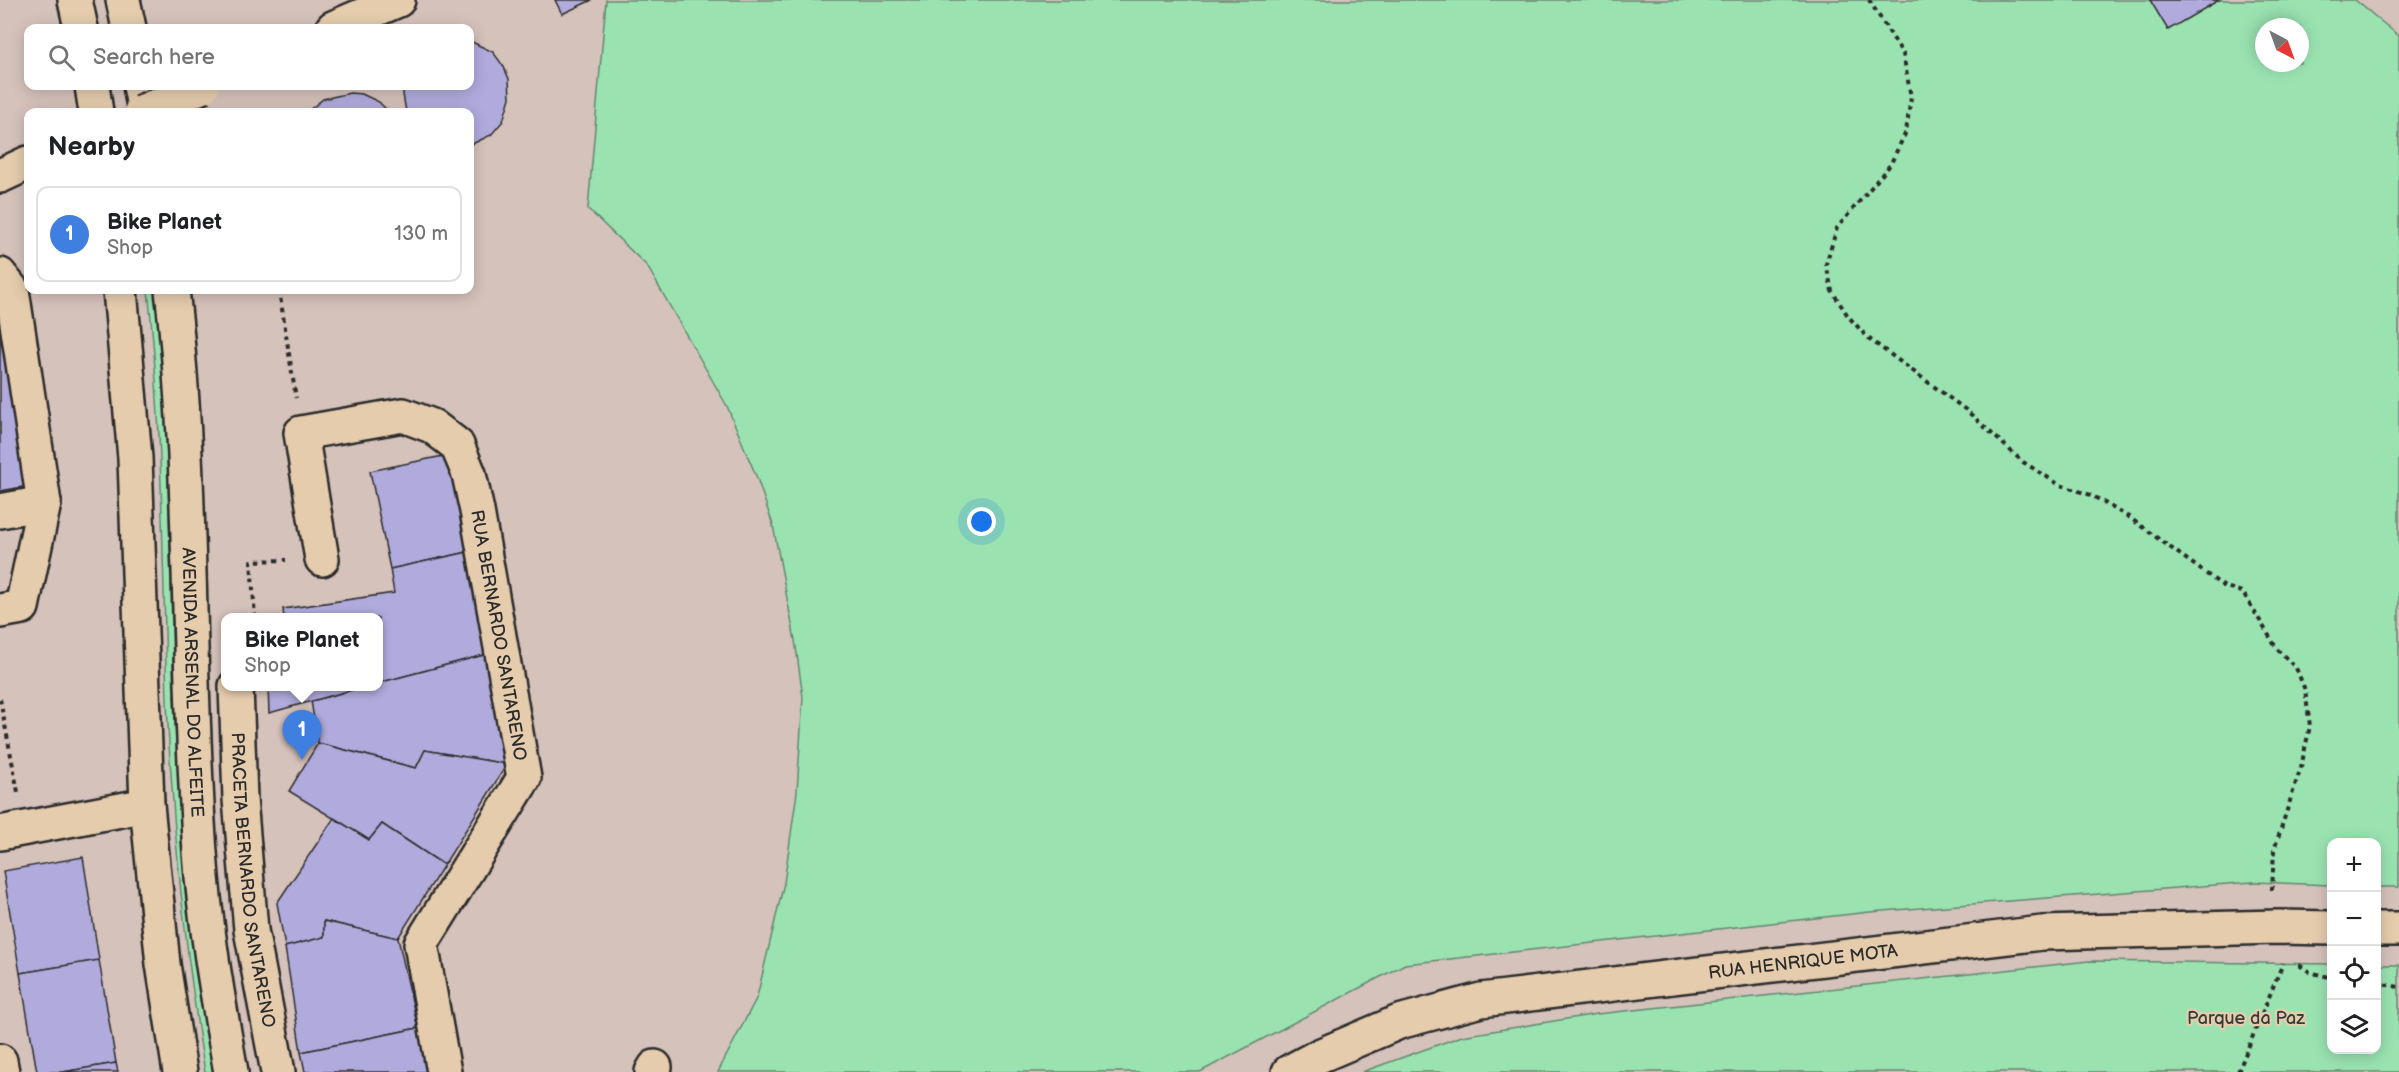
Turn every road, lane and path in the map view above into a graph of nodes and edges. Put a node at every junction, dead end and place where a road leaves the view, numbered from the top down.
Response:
1 (75, 0) edge
2 (123, 0) edge
3 (399, 0) edge
4 (1869, 0) edge
5 (80, 24) edge
6 (128, 24) edge
7 (342, 24) edge
8 (93, 90) edge
9 (140, 90) edge
10 (194, 90) edge
11 (95, 108) edge
12 (143, 108) edge
13 (152, 108) edge
14 (24, 165) edge
15 (0, 176) edge
16 (0, 275) edge
17 (120, 294) edge
18 (172, 294) edge
19 (280, 294) edge
20 (301, 433) junction
21 (44, 503) junction
22 (0, 511) edge
23 (322, 559) joint
24 (0, 611) edge
25 (255, 613) edge
26 (236, 691) edge
27 (0, 699) edge
28 (9, 753) dead end
29 (147, 806) junction
30 (0, 833) edge
31 (2272, 883) dead end
32 (2327, 928) edge
33 (2381, 929) edge
34 (2399, 929) edge
35 (2286, 957) dead end
36 (2294, 962) dead end
37 (2327, 977) edge
38 (2381, 984) edge
39 (2399, 987) edge
40 (0, 1061) edge
41 (2, 1072) edge
42 (180, 1072) edge
43 (231, 1072) edge
44 (278, 1072) edge
45 (444, 1072) edge
46 (1288, 1072) edge
47 (2238, 1072) edge

1 - 5 street
2 - 6 street
3 - 7 street
4 - 31 path
8 - 11 street
9 - 12 street
10 - 13 street, bridge
14 - 15 street
16 - 21 street
17 - 29 street
18 - 43 street, AVENIDA ARSENAL DO ALFEITE
19 - 20 path
20 - 23 street
20 - 45 street, RUA BERNARDO SANTARENO
21 - 22 street
21 - 24 street
23 - 25 path
26 - 44 street, PRACETA BERNARDO SANTARENO
27 - 28 path
29 - 30 street
29 - 42 street
32 - 46 street, RUA HENRIQUE MOTA
33 - 34 street
35 - 47 path
36 - 37 path
38 - 39 path
40 - 41 street

